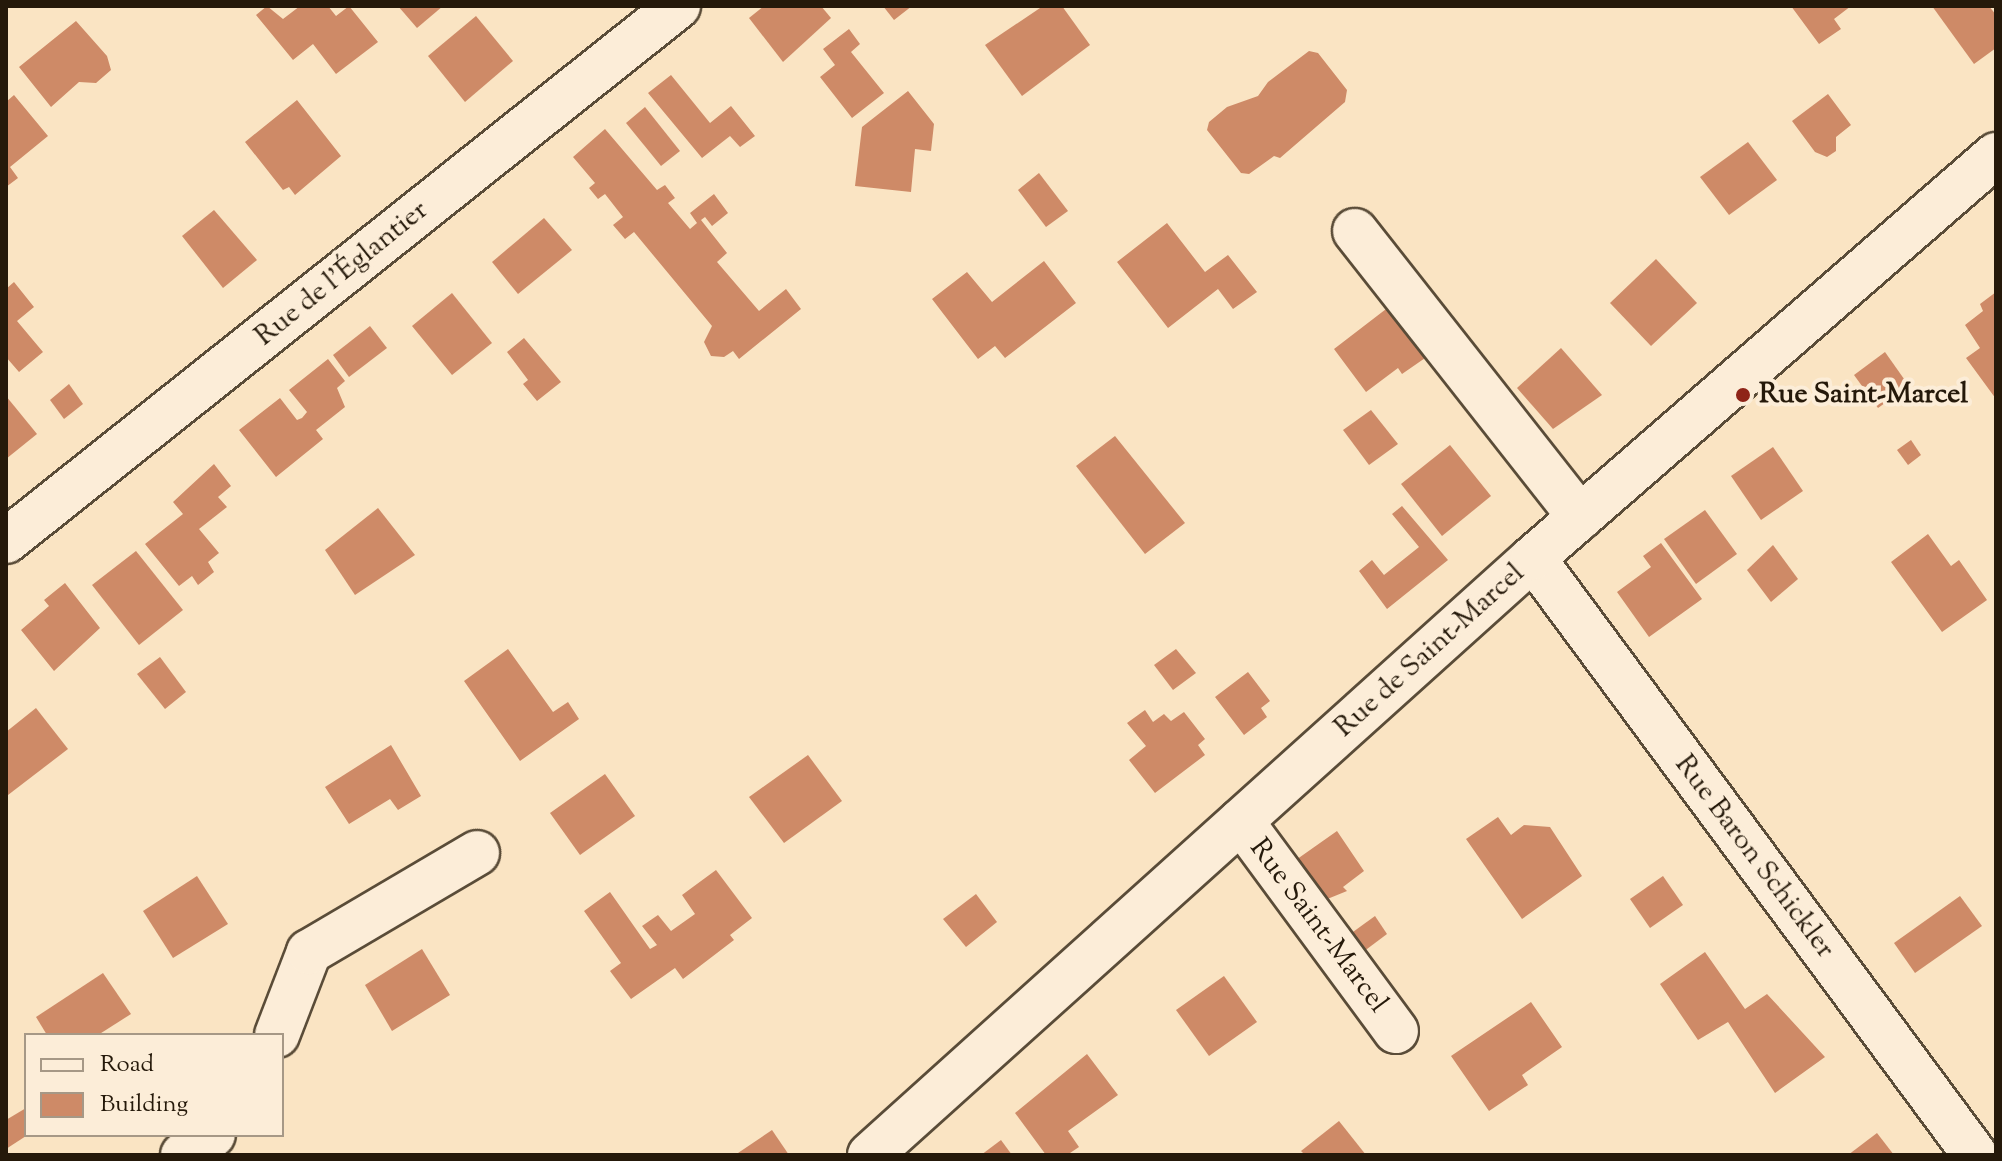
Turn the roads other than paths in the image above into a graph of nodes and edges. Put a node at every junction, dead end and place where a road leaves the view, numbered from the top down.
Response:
1 (678, 6) edge
2 (1996, 155) edge
3 (1355, 231) dead end
4 (1580, 517) junction
5 (6, 541) edge
6 (1533, 558) junction
7 (1241, 821) junction
8 (477, 853) dead end
9 (1396, 1031) dead end
10 (278, 1033) edge
11 (210, 1137) edge
12 (183, 1155) edge
13 (870, 1155) edge
14 (1975, 1155) edge

1 - 5 street, Rue de l'Églantier
2 - 4 street, Rue de Saint-Marcel
3 - 4 street
4 - 6 street, Rue de Saint-Marcel
6 - 7 street, Rue de Saint-Marcel
6 - 14 street, Rue Baron Schickler
7 - 9 street, Rue Saint-Marcel
7 - 13 street, Rue de Saint-Marcel
8 - 10 street
11 - 12 street

